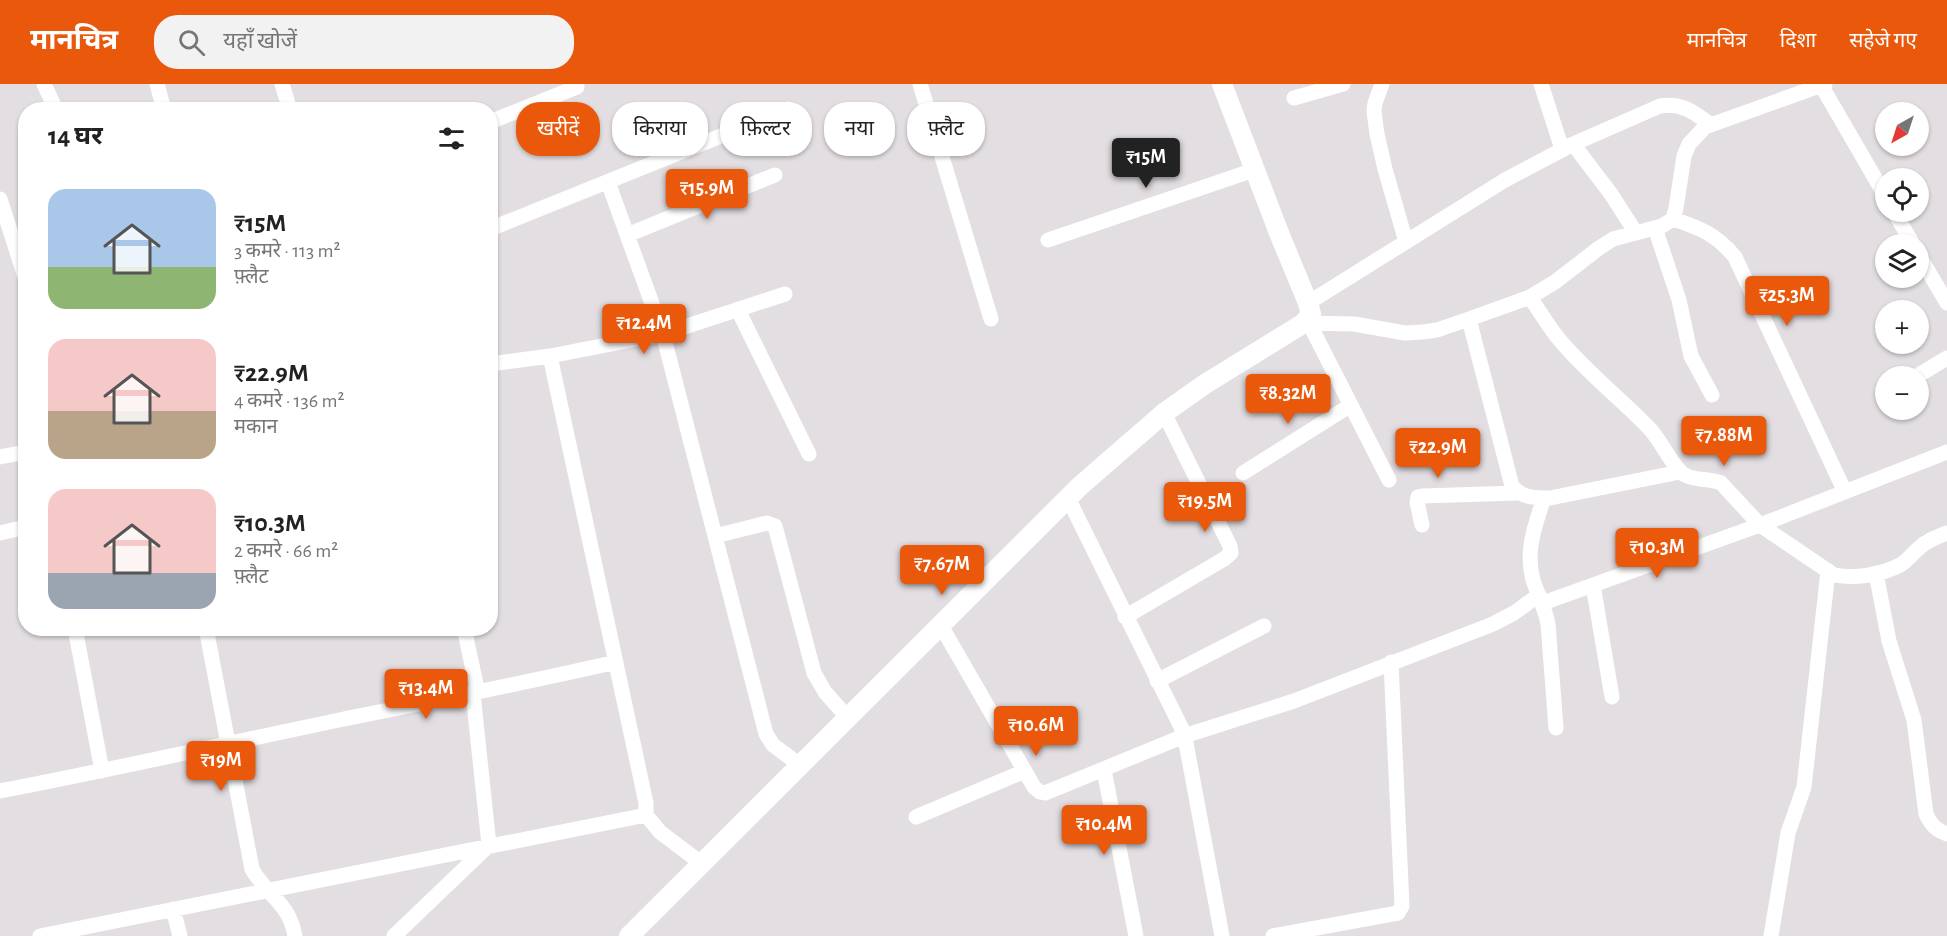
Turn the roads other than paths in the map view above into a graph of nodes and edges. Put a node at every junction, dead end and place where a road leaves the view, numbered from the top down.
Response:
1 (44, 84) edge
2 (157, 84) edge
3 (282, 84) edge
4 (920, 84) edge
5 (1222, 84) edge
6 (1343, 84) edge
7 (1541, 84) edge
8 (579, 85) edge
9 (1385, 85) edge
10 (1823, 85) edge
11 (1294, 98) dead end
12 (52, 102) edge
13 (162, 102) edge
14 (288, 102) edge
15 (498, 119) edge
16 (1711, 125) junction
17 (720, 137) edge
18 (1568, 147) junction
19 (1254, 170) junction
20 (775, 175) dead end
21 (1875, 177) edge
22 (608, 182) junction
23 (0, 199) edge
24 (1673, 219) junction
25 (498, 226) edge
26 (1655, 228) junction
27 (1636, 233) junction
28 (627, 235) junction
29 (1048, 240) dead end
30 (1406, 242) junction
31 (18, 255) edge
32 (1929, 273) edge
33 (786, 294) dead end
34 (1530, 297) junction
35 (1308, 303) junction
36 (1947, 303) edge
37 (738, 310) junction
38 (991, 319) dead end
39 (1469, 319) junction
40 (1306, 323) junction
41 (663, 334) junction
42 (550, 356) junction
43 (1947, 358) edge
44 (498, 363) edge
45 (1929, 369) edge
46 (1712, 395) dead end
47 (1351, 405) junction
48 (1164, 414) junction
49 (1947, 452) edge
50 (18, 454) edge
51 (809, 454) dead end
52 (0, 457) edge
53 (1680, 472) junction
54 (1244, 473) dead end
55 (1389, 480) dead end
56 (1845, 492) junction
57 (1517, 493) junction
58 (1068, 498) junction
59 (1544, 498) junction
60 (1422, 525) dead end
61 (1760, 525) junction
62 (18, 529) edge
63 (0, 533) edge
64 (1947, 533) edge
65 (715, 536) junction
66 (1828, 571) junction
67 (1876, 573) junction
68 (1593, 585) junction
69 (1541, 599) junction
70 (1125, 617) junction
71 (940, 624) junction
72 (1264, 626) dead end
73 (77, 636) edge
74 (208, 636) edge
75 (465, 636) edge
76 (1391, 662) junction
77 (616, 663) junction
78 (1157, 681) junction
79 (475, 694) junction
80 (1612, 697) dead end
81 (847, 717) junction
82 (1556, 728) dead end
83 (1184, 736) junction
84 (229, 744) junction
85 (800, 765) junction
86 (1104, 770) junction
87 (102, 771) junction
88 (1025, 771) junction
89 (0, 790) edge
90 (646, 815) junction
91 (916, 817) dead end
92 (1947, 834) edge
93 (489, 845) junction
94 (701, 863) junction
95 (269, 890) junction
96 (173, 909) junction
97 (40, 936) edge
98 (180, 936) edge
99 (295, 936) edge
100 (394, 936) edge
101 (629, 936) edge
102 (1136, 936) edge
103 (1222, 936) edge
104 (1273, 936) edge
105 (1771, 936) edge

1 - 12 street
2 - 13 street
3 - 14 street
4 - 38 street
5 - 19 street
6 - 11 street
7 - 18 street
8 - 15 street
9 - 30 street
10 - 16 street
10 - 21 street
16 - 18 street
16 - 24 street
17 - 22 street
18 - 27 street
18 - 30 street
19 - 29 street
19 - 35 street
20 - 28 street
22 - 25 street
22 - 28 street
23 - 31 street
24 - 26 street
24 - 56 street
26 - 27 street
26 - 46 street
27 - 34 street
28 - 41 street
30 - 35 street
32 - 36 street
33 - 37 street
34 - 39 street
34 - 53 street
35 - 40 street
37 - 41 street
37 - 51 street
39 - 40 street
39 - 57 street
40 - 47 street
40 - 48 street
41 - 42 street
41 - 65 street
42 - 44 street
42 - 77 street
43 - 45 street
47 - 54 street
47 - 55 street
48 - 58 street
48 - 70 street
49 - 56 street
50 - 52 street
53 - 59 street
53 - 61 street
56 - 61 street
57 - 59 street
57 - 60 street
58 - 70 street
58 - 71 street
59 - 69 street
61 - 66 street
61 - 68 street
62 - 63 street
64 - 67 street
65 - 81 street
65 - 85 street
66 - 67 street
66 - 105 street
67 - 92 street
68 - 69 street
68 - 80 street
69 - 76 street
69 - 82 street
70 - 78 street
71 - 81 street
71 - 88 street
72 - 78 street
73 - 87 street
74 - 84 street
75 - 79 street
76 - 83 street
76 - 104 street
77 - 79 street
77 - 90 street
78 - 83 street
79 - 84 street
79 - 93 street
81 - 85 street
83 - 86 street
83 - 103 street
84 - 87 street
84 - 95 street
85 - 94 street
86 - 88 street
86 - 102 street
87 - 89 street
88 - 91 street
90 - 93 street
90 - 94 street
93 - 95 street
93 - 100 street
94 - 101 street
95 - 96 street
95 - 99 street
96 - 97 street
96 - 98 street

